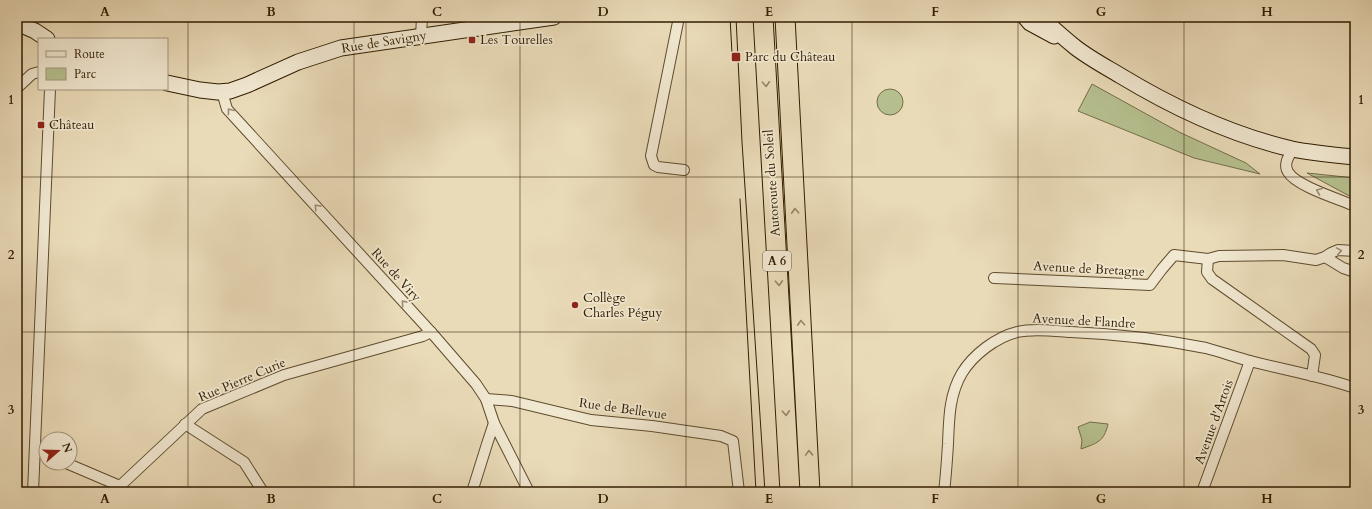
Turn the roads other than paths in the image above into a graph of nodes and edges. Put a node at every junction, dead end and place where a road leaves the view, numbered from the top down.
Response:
1 (422, 17) edge
2 (554, 17) edge
3 (679, 17) edge
4 (1025, 17) edge
5 (1042, 17) edge
6 (17, 23) edge
7 (785, 23) edge
8 (763, 24) edge
9 (421, 37) junction
10 (45, 38) edge
11 (1076, 48) junction
12 (38, 72) edge
13 (168, 83) edge
14 (17, 88) edge
15 (50, 90) edge
16 (222, 92) junction
17 (1293, 149) junction
18 (1355, 157) edge
19 (684, 170) dead end
20 (1355, 206) edge
21 (1355, 251) edge
22 (1325, 257) junction
23 (1208, 259) junction
24 (1355, 272) edge
25 (994, 278) dead end
26 (431, 332) junction
27 (1250, 361) junction
28 (1312, 376) junction
29 (1355, 388) edge
30 (486, 399) junction
31 (494, 423) junction
32 (186, 424) junction
33 (35, 450) junction
34 (38, 451) edge
35 (78, 469) edge
36 (120, 489) edge
37 (33, 492) edge
38 (263, 492) edge
39 (472, 492) edge
40 (529, 492) edge
41 (738, 492) edge
42 (790, 492) edge
43 (810, 492) edge
44 (944, 492) edge
45 (1202, 492) edge

1 - 9 street
2 - 9 main road, Rue de Savigny
3 - 19 street
4 - 11 main road
5 - 11 main road
6 - 10 main road
43 -> 7 highway, Autoroute du Soleil / A 6
8 -> 42 highway, Autoroute du Soleil / A 6
9 - 16 main road, Rue de Savigny
11 - 17 main road
12 - 14 street
13 - 16 main road, Rue de Savigny
15 - 33 street
26 -> 16 street, Rue de Viry
17 - 18 main road
20 -> 17 street
22 -> 21 street, Avenue de Bretagne
22 - 23 street, Avenue de Bretagne
22 - 24 street
23 - 25 street, Avenue de Bretagne
23 - 28 street
26 - 30 street, Rue de Viry
26 - 32 street, Rue Pierre Curie
27 - 28 street, Avenue de Flandre
27 - 44 street, Avenue de Flandre
27 - 45 street, Avenue d'Artois
28 - 29 street, Avenue de Flandre
30 - 31 street, Rue de Viry
30 - 41 street, Rue de Bellevue
31 - 39 street
31 - 40 street, Rue de Viry
32 - 36 street, Rue Pierre Curie
32 - 38 street
33 - 34 street
33 - 37 street
35 - 36 street, Rue Pierre Curie

